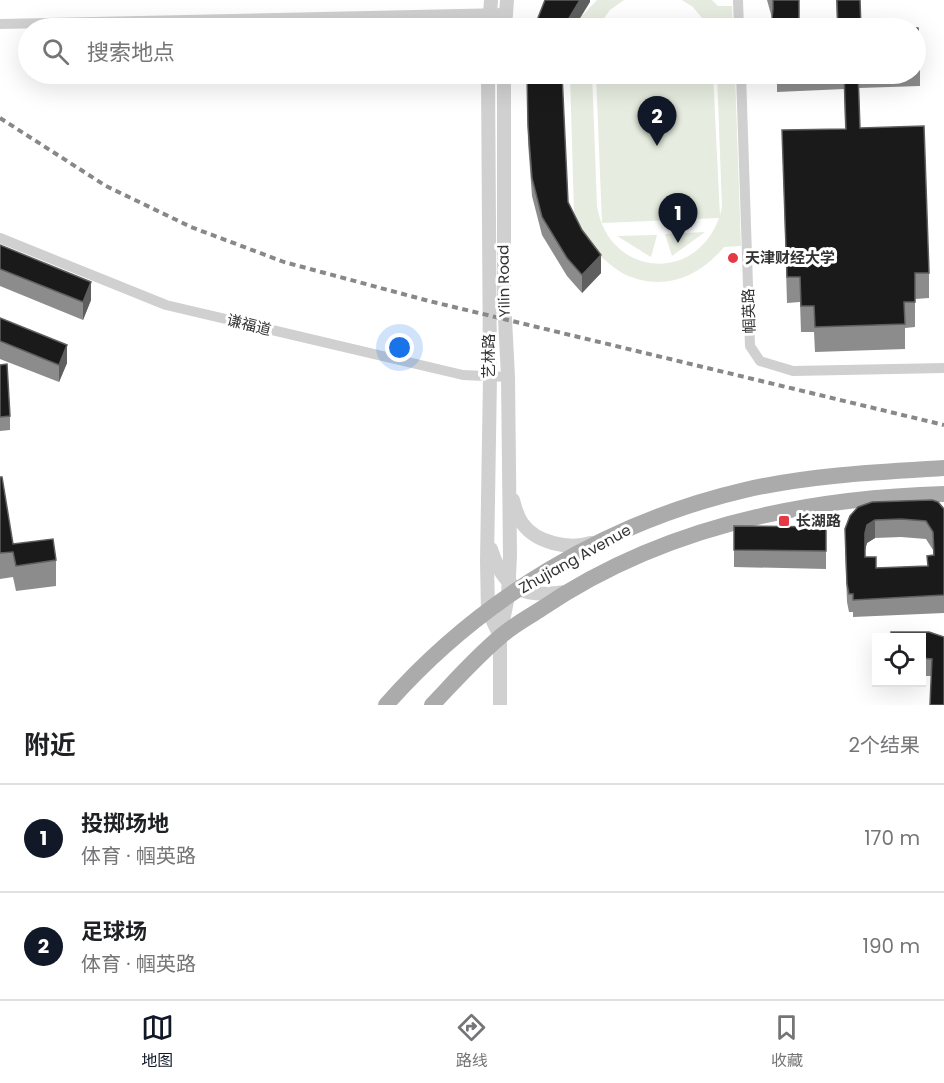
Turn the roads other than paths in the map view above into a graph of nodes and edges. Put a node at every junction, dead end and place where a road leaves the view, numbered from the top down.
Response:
1 (738, 0) edge
2 (490, 6) edge
3 (506, 6) edge
4 (163, 18) edge
5 (739, 18) edge
6 (18, 23) edge
7 (0, 24) edge
8 (488, 84) edge
9 (504, 84) edge
10 (741, 84) edge
11 (0, 238) edge
12 (944, 368) edge
13 (490, 377) junction
14 (508, 377) junction
15 (944, 468) edge
16 (510, 483) junction
17 (944, 494) edge
18 (486, 520) junction
19 (607, 538) junction
20 (512, 589) junction
21 (566, 592) junction
22 (488, 610) junction
23 (500, 636) junction
24 (386, 705) edge
25 (432, 705) edge
26 (500, 705) edge

1 - 5 street
2 - 3 street
2 - 4 street
6 - 7 street
8 - 13 street, 艺林路
9 - 14 street, Yilin Road
10 - 12 street, 帼英路
11 - 13 street, 谦福道
13 - 14 street, 谦福道
13 - 18 street, 艺林路
14 - 16 street, Yilin Road
15 - 19 main road, Zhujiang Avenue
16 - 19 street
16 - 20 street, Yilin Road
17 - 21 main road, Zhujiang Avenue
18 - 20 street
18 - 22 street, 艺林路
19 - 20 main road, Zhujiang Avenue
20 - 21 street
20 - 22 main road, Zhujiang Avenue
20 - 23 street, 艺林路
21 - 23 main road, Zhujiang Avenue
22 - 23 street, 艺林路
22 - 24 main road, Zhujiang Avenue
23 - 25 main road, Zhujiang Avenue
23 - 26 street, 艺林路

